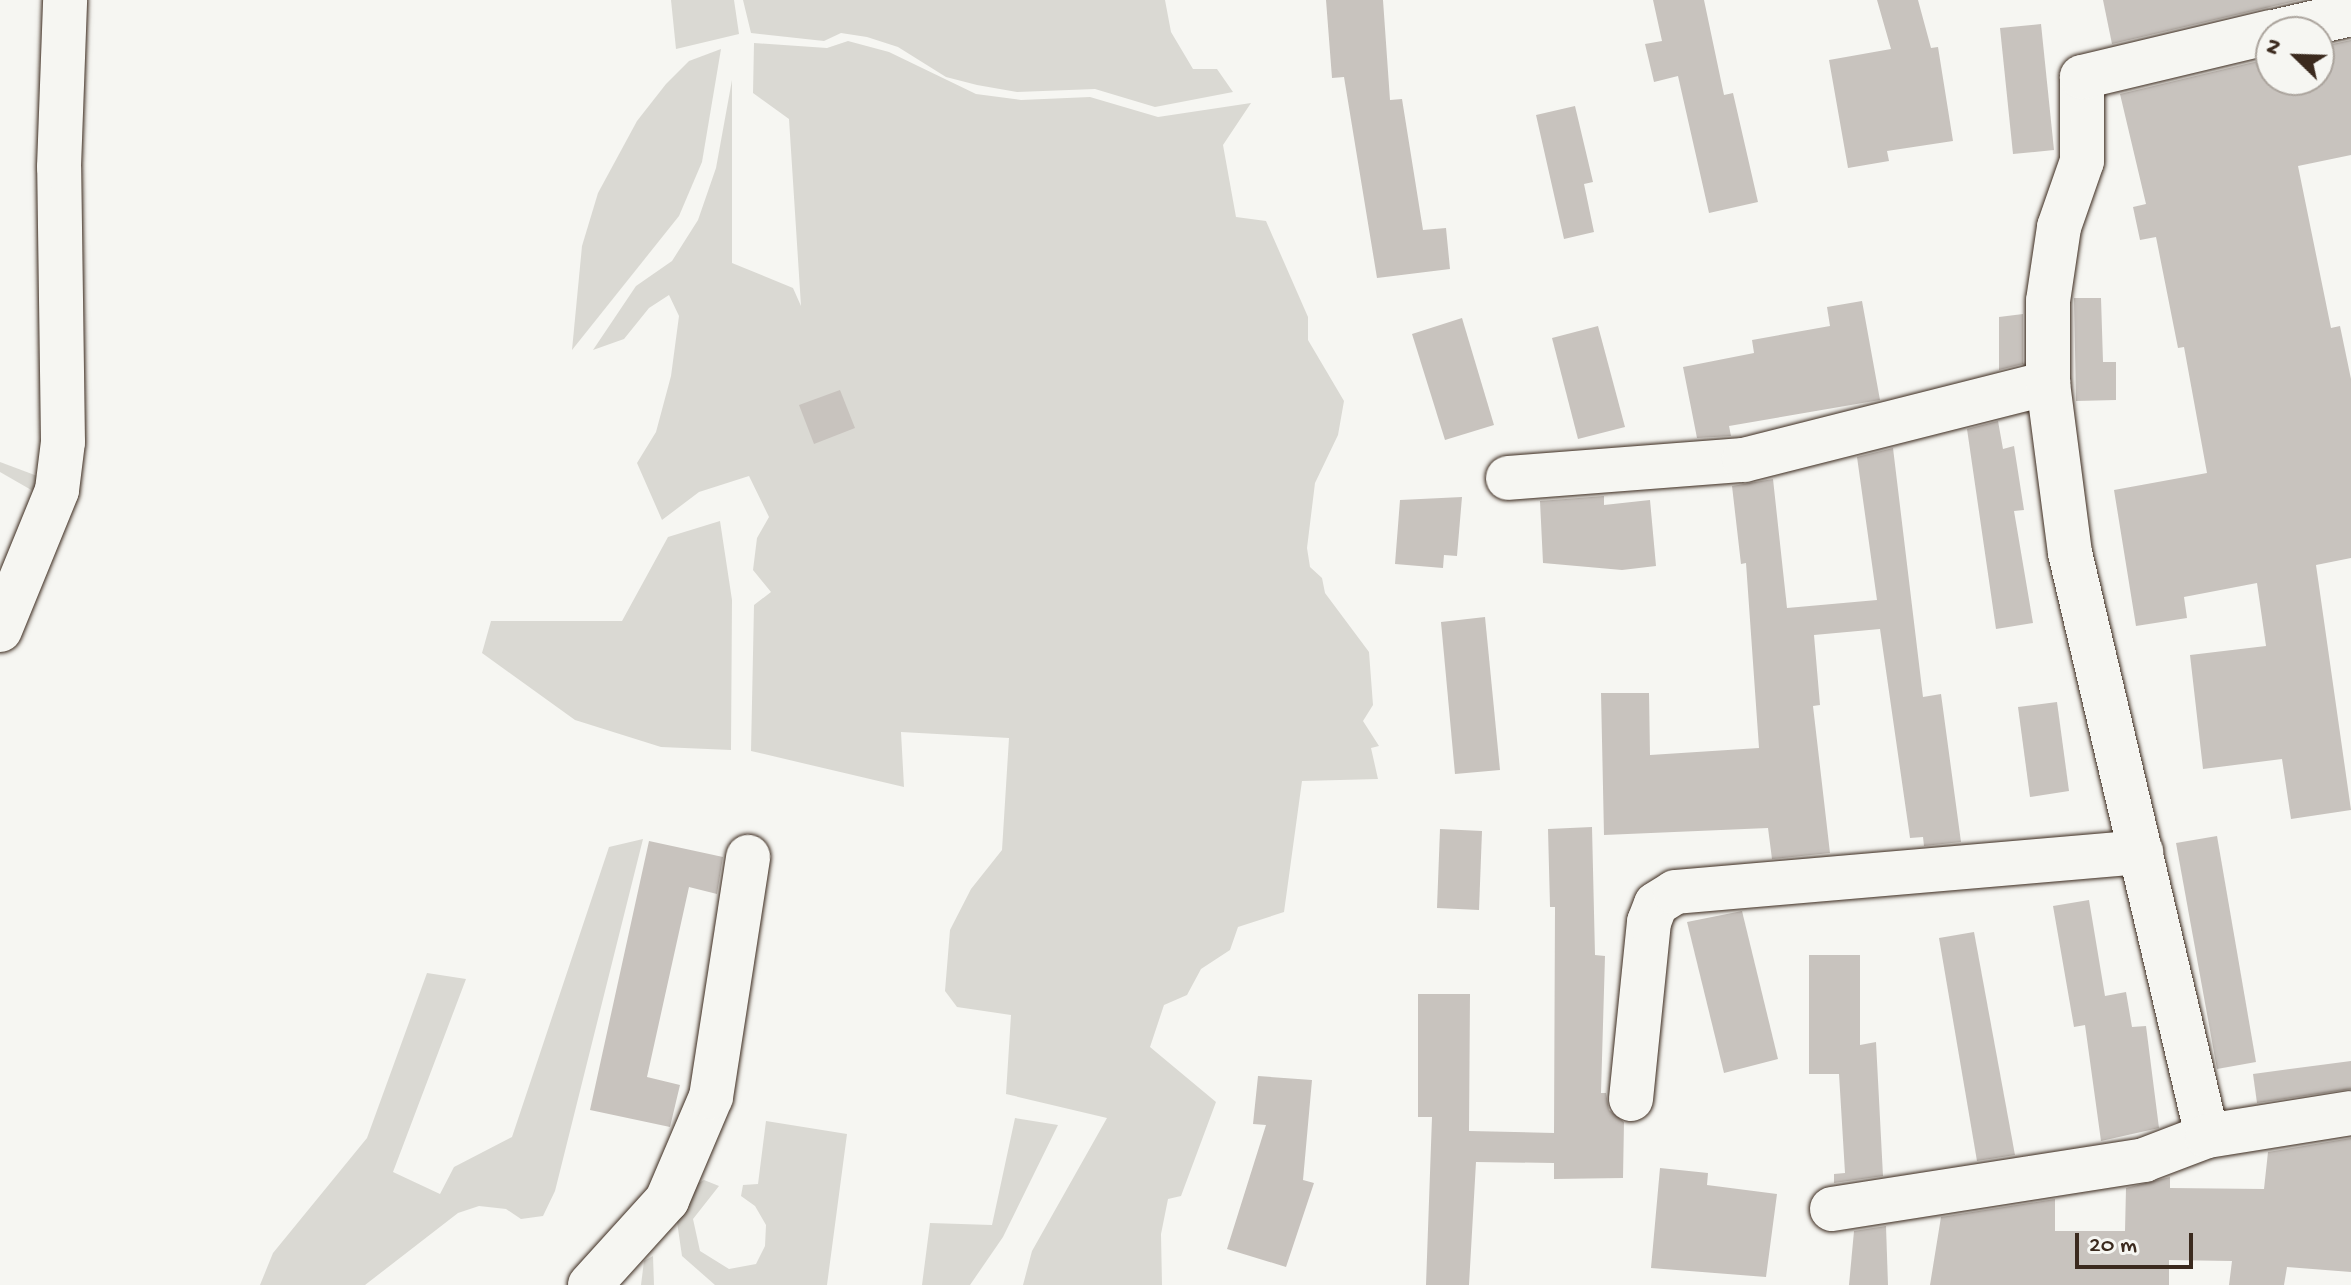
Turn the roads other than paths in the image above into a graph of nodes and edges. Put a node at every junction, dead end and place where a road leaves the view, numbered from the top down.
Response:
1 (65, 0) edge
2 (2255, 36) edge
3 (2048, 383) junction
4 (1508, 478) dead end
5 (0, 630) edge
6 (2141, 852) junction
7 (748, 857) dead end
8 (1631, 1099) dead end
9 (2351, 1113) edge
10 (2207, 1136) junction
11 (1832, 1209) dead end
12 (590, 1285) edge

1 - 5 street
2 - 3 street
3 - 4 street
3 - 6 street
6 - 8 street
6 - 10 street
7 - 12 street
9 - 10 street
10 - 11 street

